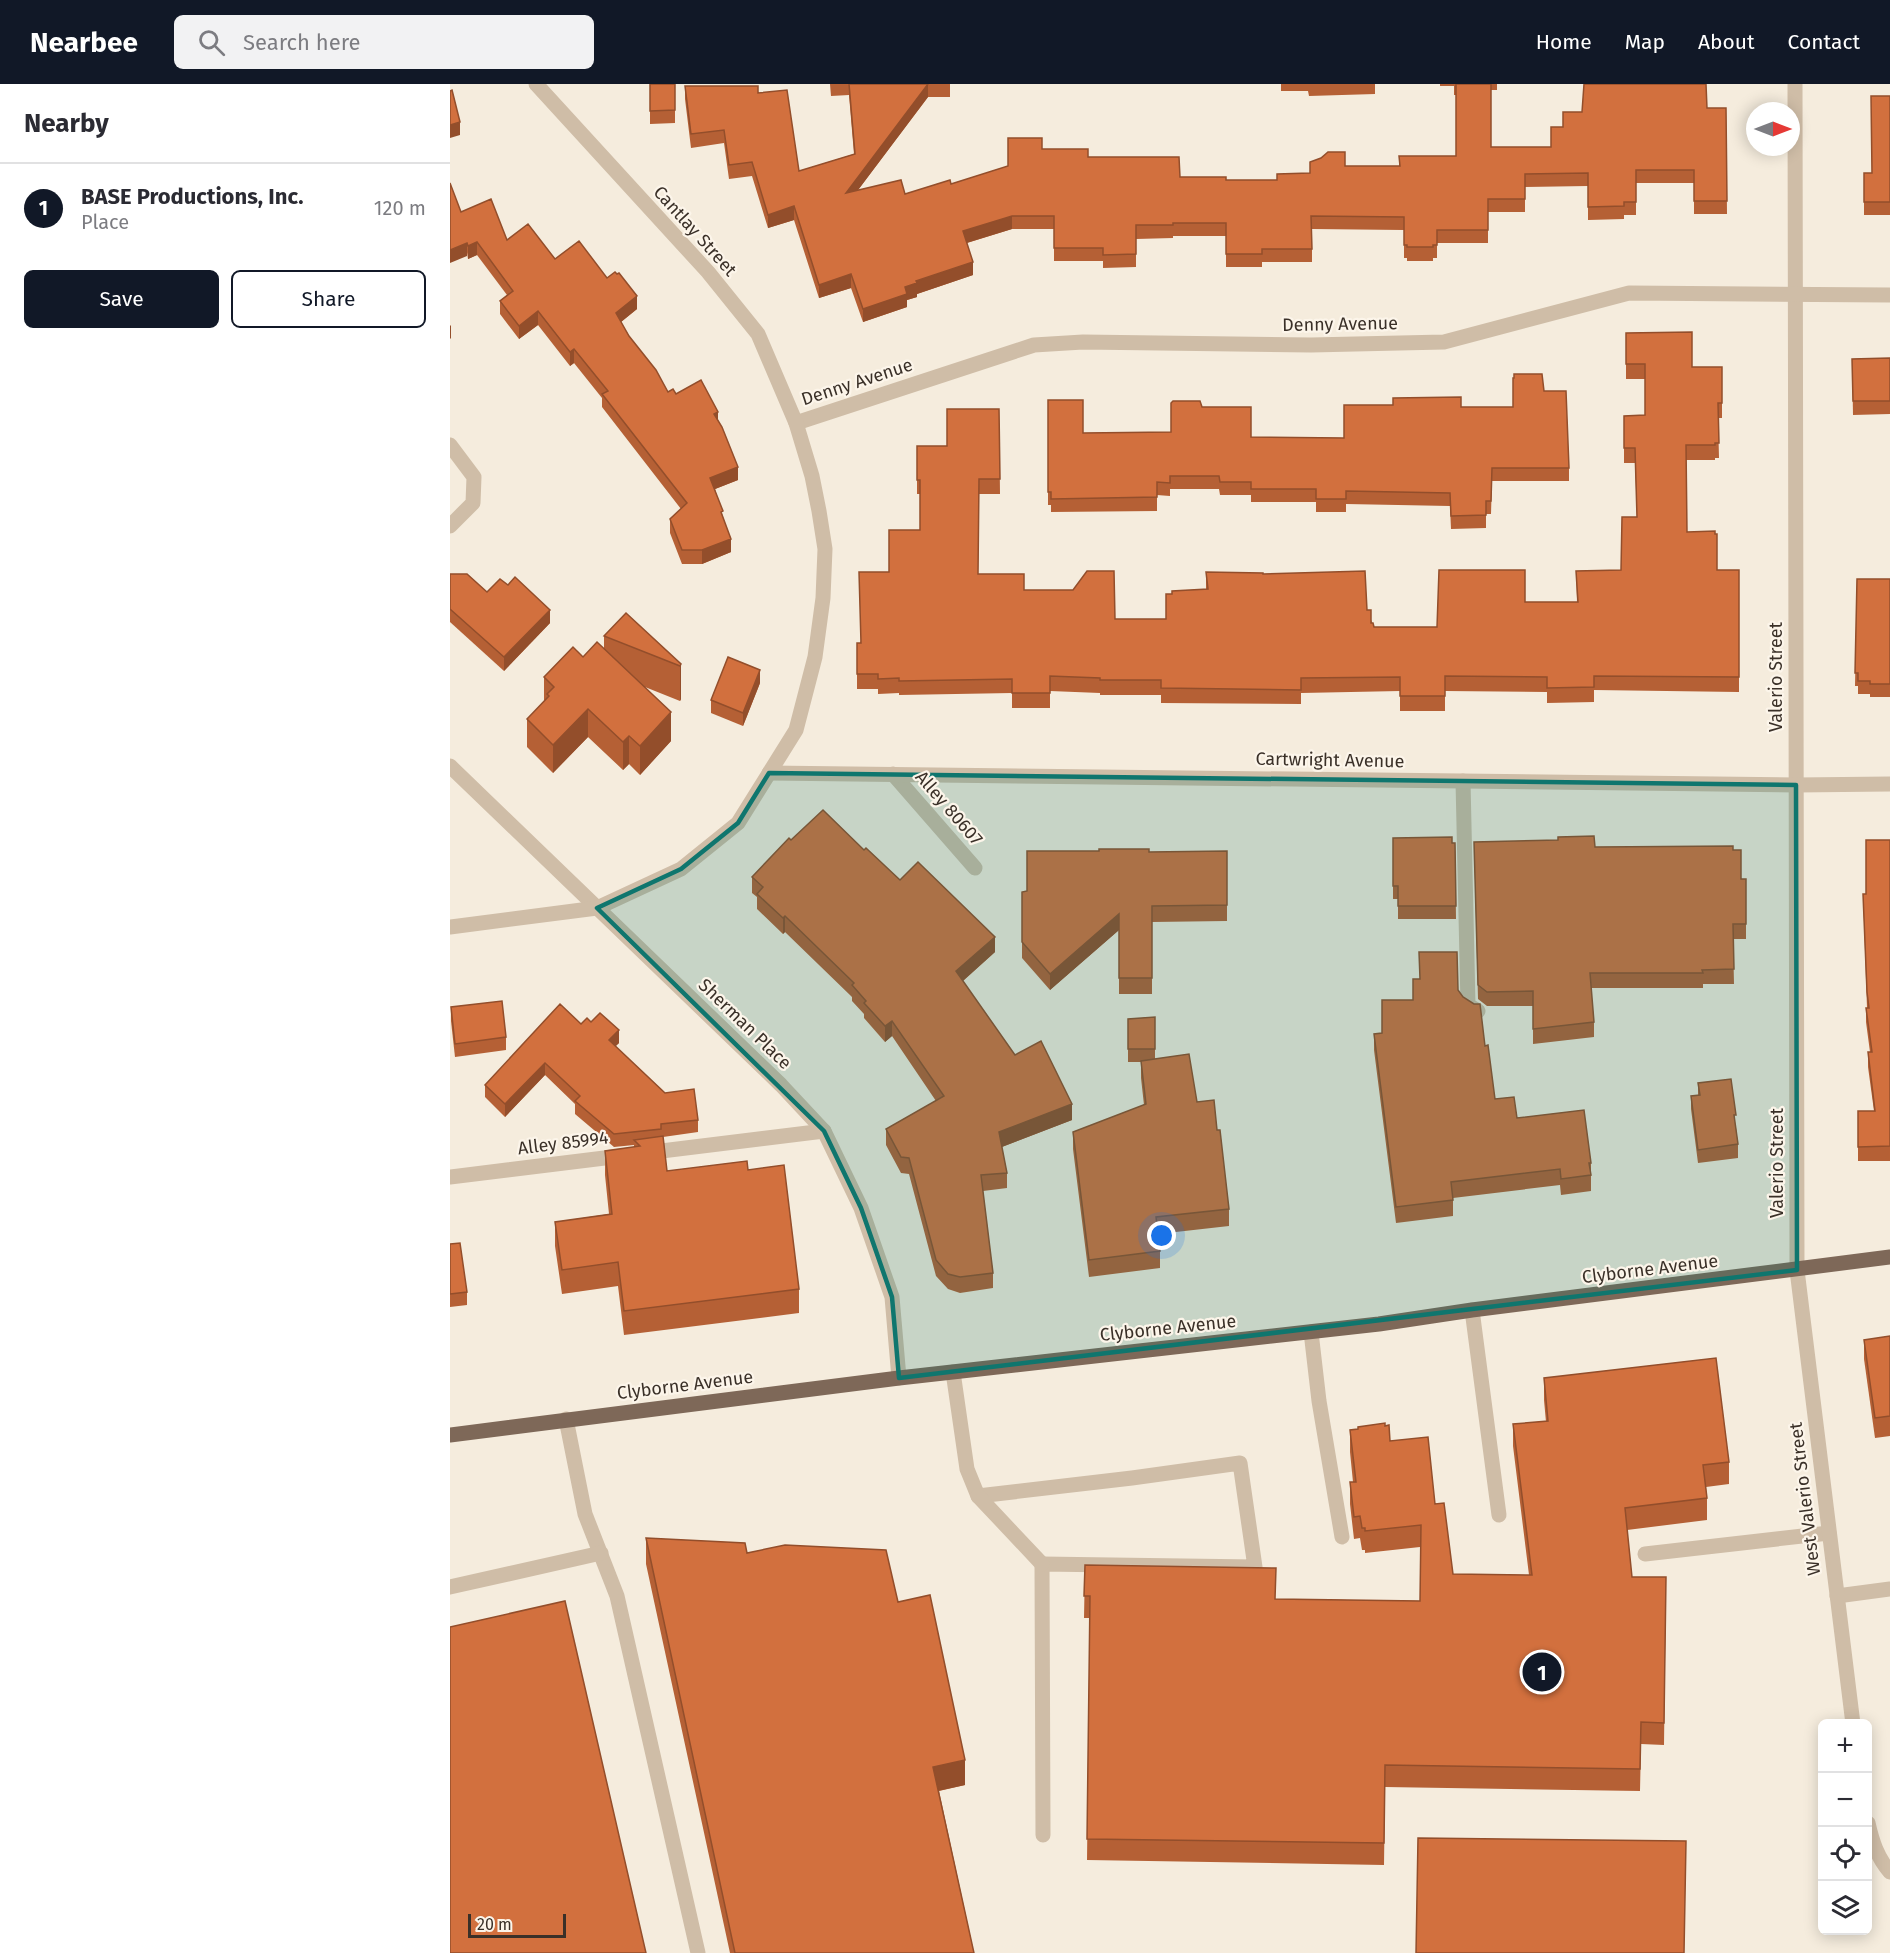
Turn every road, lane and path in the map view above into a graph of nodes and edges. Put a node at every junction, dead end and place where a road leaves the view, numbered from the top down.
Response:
1 (536, 84) edge
2 (1795, 84) edge
3 (1890, 295) edge
4 (1795, 296) junction
5 (796, 423) junction
6 (450, 445) edge
7 (450, 526) edge
8 (450, 766) edge
9 (769, 773) junction
10 (893, 774) junction
11 (1462, 781) junction
12 (1890, 784) edge
13 (1796, 785) junction
14 (975, 868) dead end
15 (597, 908) junction
16 (450, 927) edge
17 (1478, 1011) edge
18 (824, 1131) junction
19 (450, 1177) edge
20 (1890, 1257) edge
21 (1797, 1270) junction
22 (1472, 1310) junction
23 (1311, 1332) junction
24 (953, 1372) junction
25 (899, 1378) junction
26 (566, 1419) junction
27 (450, 1435) edge
28 (978, 1496) junction
29 (1499, 1515) dead end
30 (1829, 1533) junction
31 (1342, 1537) dead end
32 (601, 1553) junction
33 (1645, 1554) dead end
34 (1042, 1564) junction
35 (450, 1587) edge
36 (1890, 1589) edge
37 (1837, 1596) junction
38 (1852, 1719) edge
39 (1869, 1827) edge
40 (1043, 1834) dead end
41 (1890, 1872) edge
42 (698, 1953) edge

1 - 5 street, Cantlay Street
2 - 4 street, Valerio Street
3 - 4 street, Denny Avenue
4 - 5 street, Denny Avenue
4 - 13 street, Valerio Street
5 - 9 street, Cantlay Street
6 - 7 street
8 - 15 street, Sherman Place
9 - 10 street, Cartwright Avenue
9 - 15 street, Cantlay Street
10 - 11 street, Cartwright Avenue
10 - 14 street, Alley 80607
11 - 13 street, Cartwright Avenue
11 - 17 street
12 - 13 street, Cartwright Avenue
13 - 21 street, Valerio Street
15 - 16 street
15 - 18 street, Sherman Place
18 - 19 street, Alley 85994
18 - 25 street, Sherman Place
20 - 21 main road, Clyborne Avenue
21 - 22 main road, Clyborne Avenue
21 - 30 street, West Valerio Street
22 - 23 main road, Clyborne Avenue
22 - 29 street
23 - 24 main road, Clyborne Avenue
23 - 31 street
24 - 25 main road, Clyborne Avenue
24 - 28 street
25 - 26 main road, Clyborne Avenue
26 - 27 main road, Clyborne Avenue
26 - 32 street
28 - 34 street
28 - 34 street
30 - 33 street
30 - 37 street, West Valerio Street
32 - 35 street
32 - 42 street
34 - 40 street
36 - 37 street
37 - 38 street, West Valerio Street
39 - 41 street

